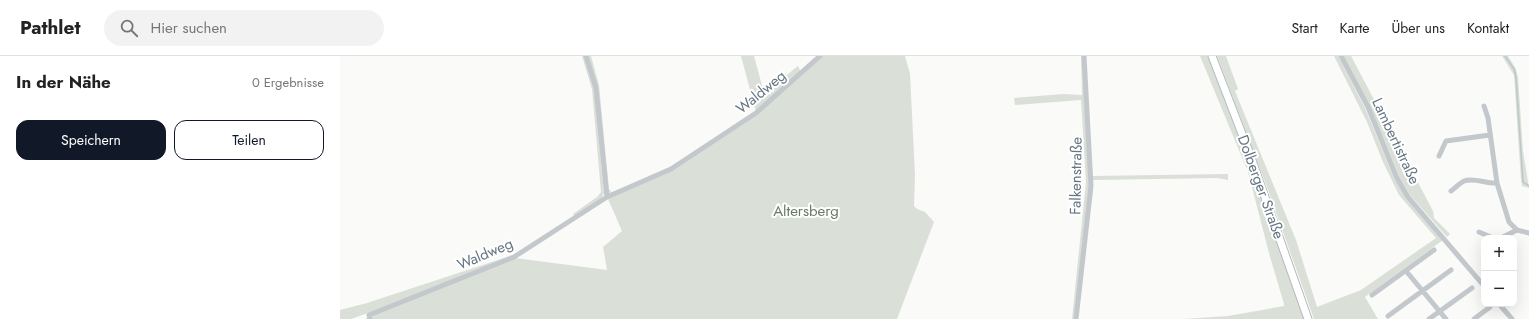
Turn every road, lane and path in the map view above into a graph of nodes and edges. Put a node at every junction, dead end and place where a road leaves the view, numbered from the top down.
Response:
1 (586, 56) edge
2 (820, 56) edge
3 (1084, 56) edge
4 (1212, 56) edge
5 (1341, 56) edge
6 (1484, 106) dead end
7 (1490, 134) junction
8 (1439, 156) dead end
9 (1497, 183) junction
10 (1451, 191) dead end
11 (607, 197) junction
12 (1518, 230) junction
13 (1479, 232) dead end
14 (1529, 233) edge
15 (1486, 235) edge
16 (1507, 235) edge
17 (1434, 250) dead end
18 (1451, 270) dead end
19 (1406, 271) junction
20 (1481, 282) edge
21 (1472, 288) dead end
22 (1423, 291) junction
23 (1372, 295) dead end
24 (1490, 307) dead end
25 (1502, 307) edge
26 (1440, 311) junction
27 (1388, 316) dead end
28 (370, 319) edge
29 (1076, 319) edge
30 (1308, 319) edge
31 (1429, 319) edge
32 (1446, 319) edge
33 (1474, 319) edge
34 (1512, 319) edge

1 - 11 street
2 - 11 street, Waldweg
3 - 29 street, Falkenstraße
4 - 30 main road, Dolberger Straße
5 - 20 street, Lambertistraße
6 - 7 street
7 - 8 street
7 - 9 street
9 - 10 street
9 - 12 street
11 - 28 street, Waldweg
12 - 14 street
12 - 16 street
13 - 15 street
17 - 19 street
18 - 22 street
19 - 22 street
19 - 23 street
21 - 26 street
22 - 26 street
22 - 27 street
24 - 33 street
25 - 34 street
26 - 31 street
26 - 32 street

